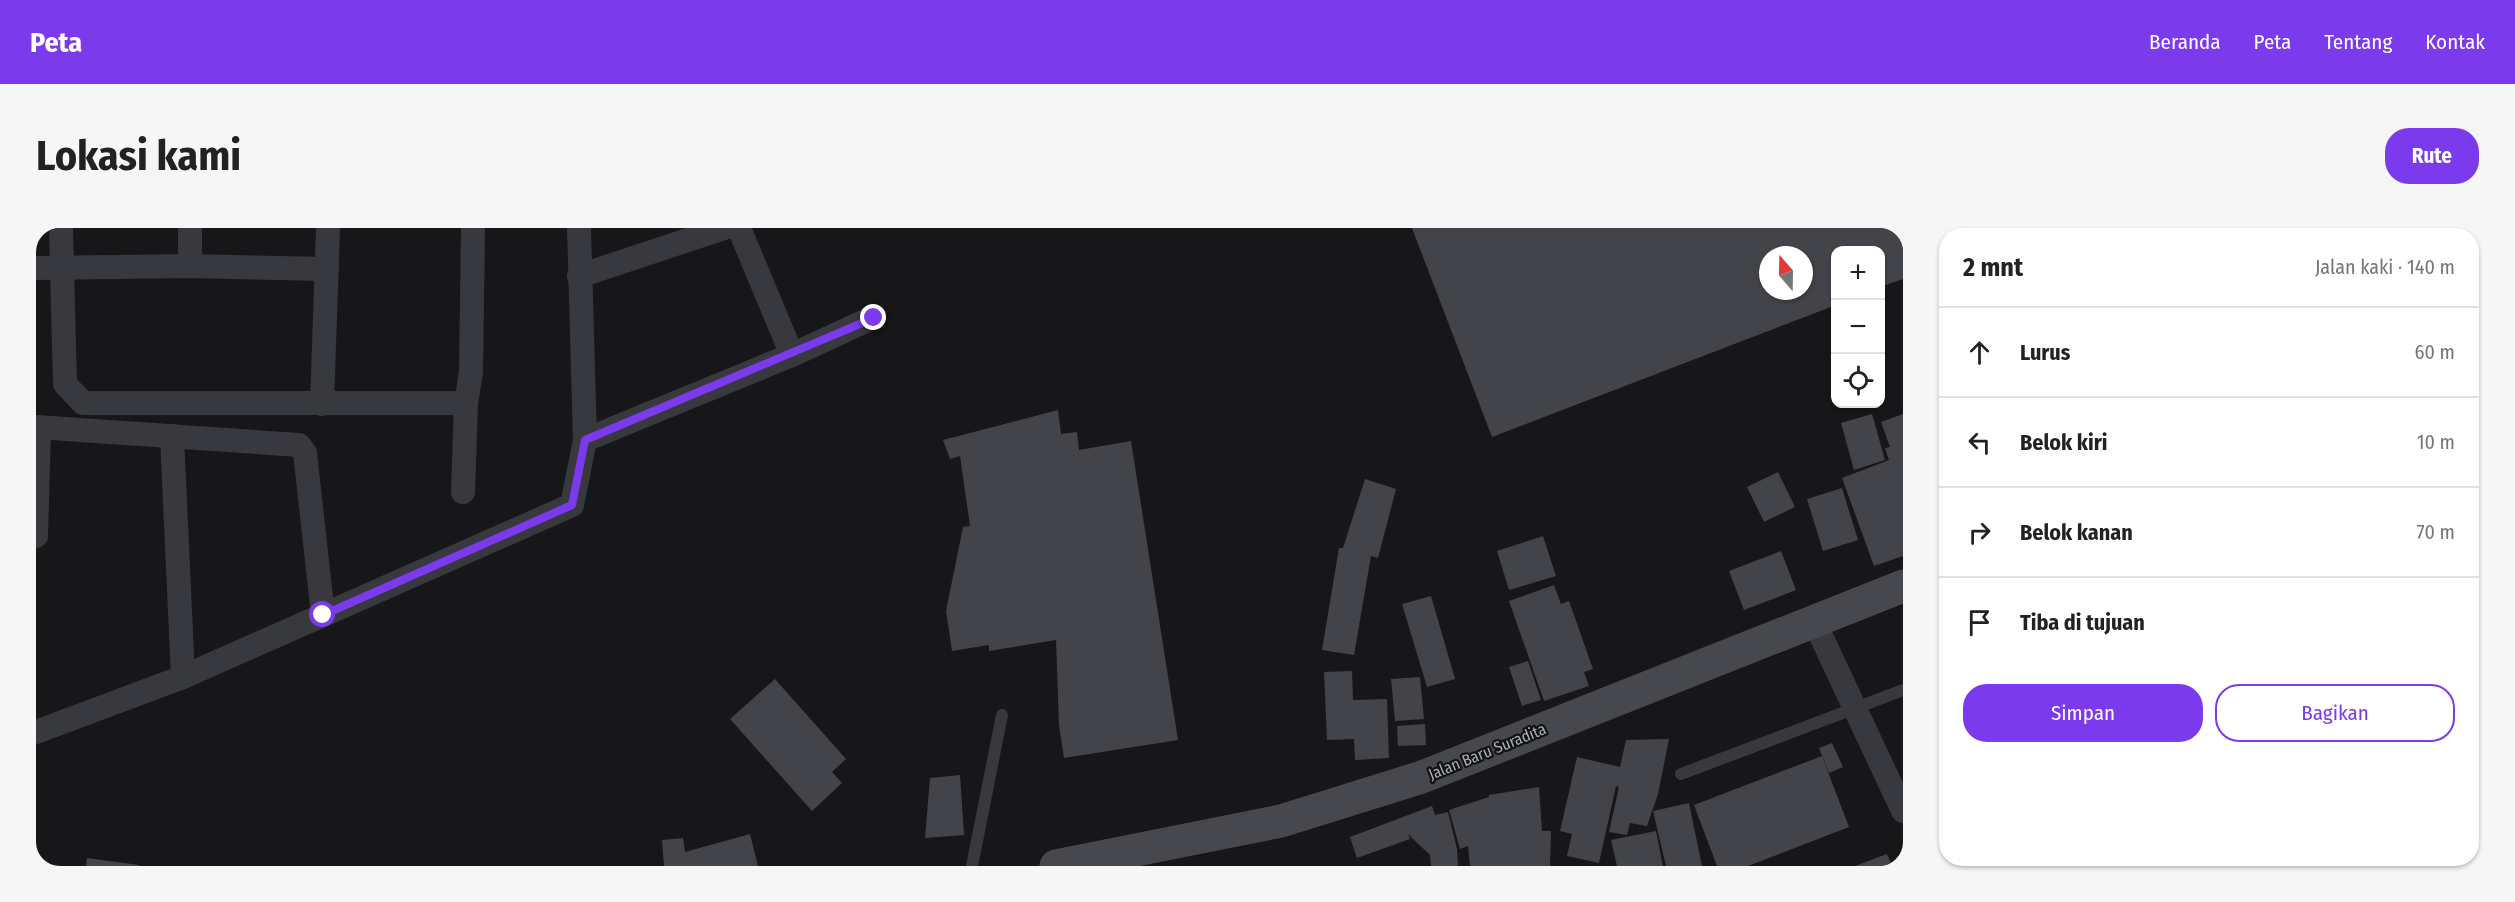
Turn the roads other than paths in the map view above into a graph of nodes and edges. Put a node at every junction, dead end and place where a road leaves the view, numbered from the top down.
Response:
1 (61, 228) edge
2 (190, 228) edge
3 (328, 228) edge
4 (473, 228) edge
5 (579, 228) edge
6 (724, 228) edge
7 (739, 228) edge
8 (190, 266) junction
9 (36, 268) edge
10 (61, 268) junction
11 (327, 269) junction
12 (579, 276) junction
13 (874, 318) dead end
14 (792, 355) junction
15 (466, 403) junction
16 (322, 404) junction
17 (38, 427) edge
18 (172, 436) junction
19 (585, 440) junction
20 (462, 492) dead end
21 (36, 536) edge
22 (1903, 586) edge
23 (323, 615) junction
24 (1814, 621) junction
25 (183, 676) junction
26 (1903, 690) edge
27 (1853, 708) junction
28 (1002, 715) dead end
29 (36, 732) edge
30 (1682, 774) dead end
31 (1903, 811) edge
32 (972, 866) edge
33 (1056, 866) edge

1 - 10 street
2 - 8 street
3 - 11 street
4 - 15 street
5 - 12 street
6 - 12 street
7 - 14 street
8 - 10 street
8 - 11 street
9 - 10 street
10 - 16 street
11 - 16 street
12 - 19 street
13 - 14 street
14 - 19 street
15 - 16 street
15 - 20 street
17 - 18 street
17 - 21 street
18 - 23 street
18 - 25 street
19 - 23 street
22 - 24 main road, Jalan Baru Suradita
23 - 25 street
24 - 27 street
24 - 33 main road, Jalan Baru Suradita
25 - 29 street
26 - 27 lane
27 - 30 lane
27 - 31 street
28 - 32 lane

